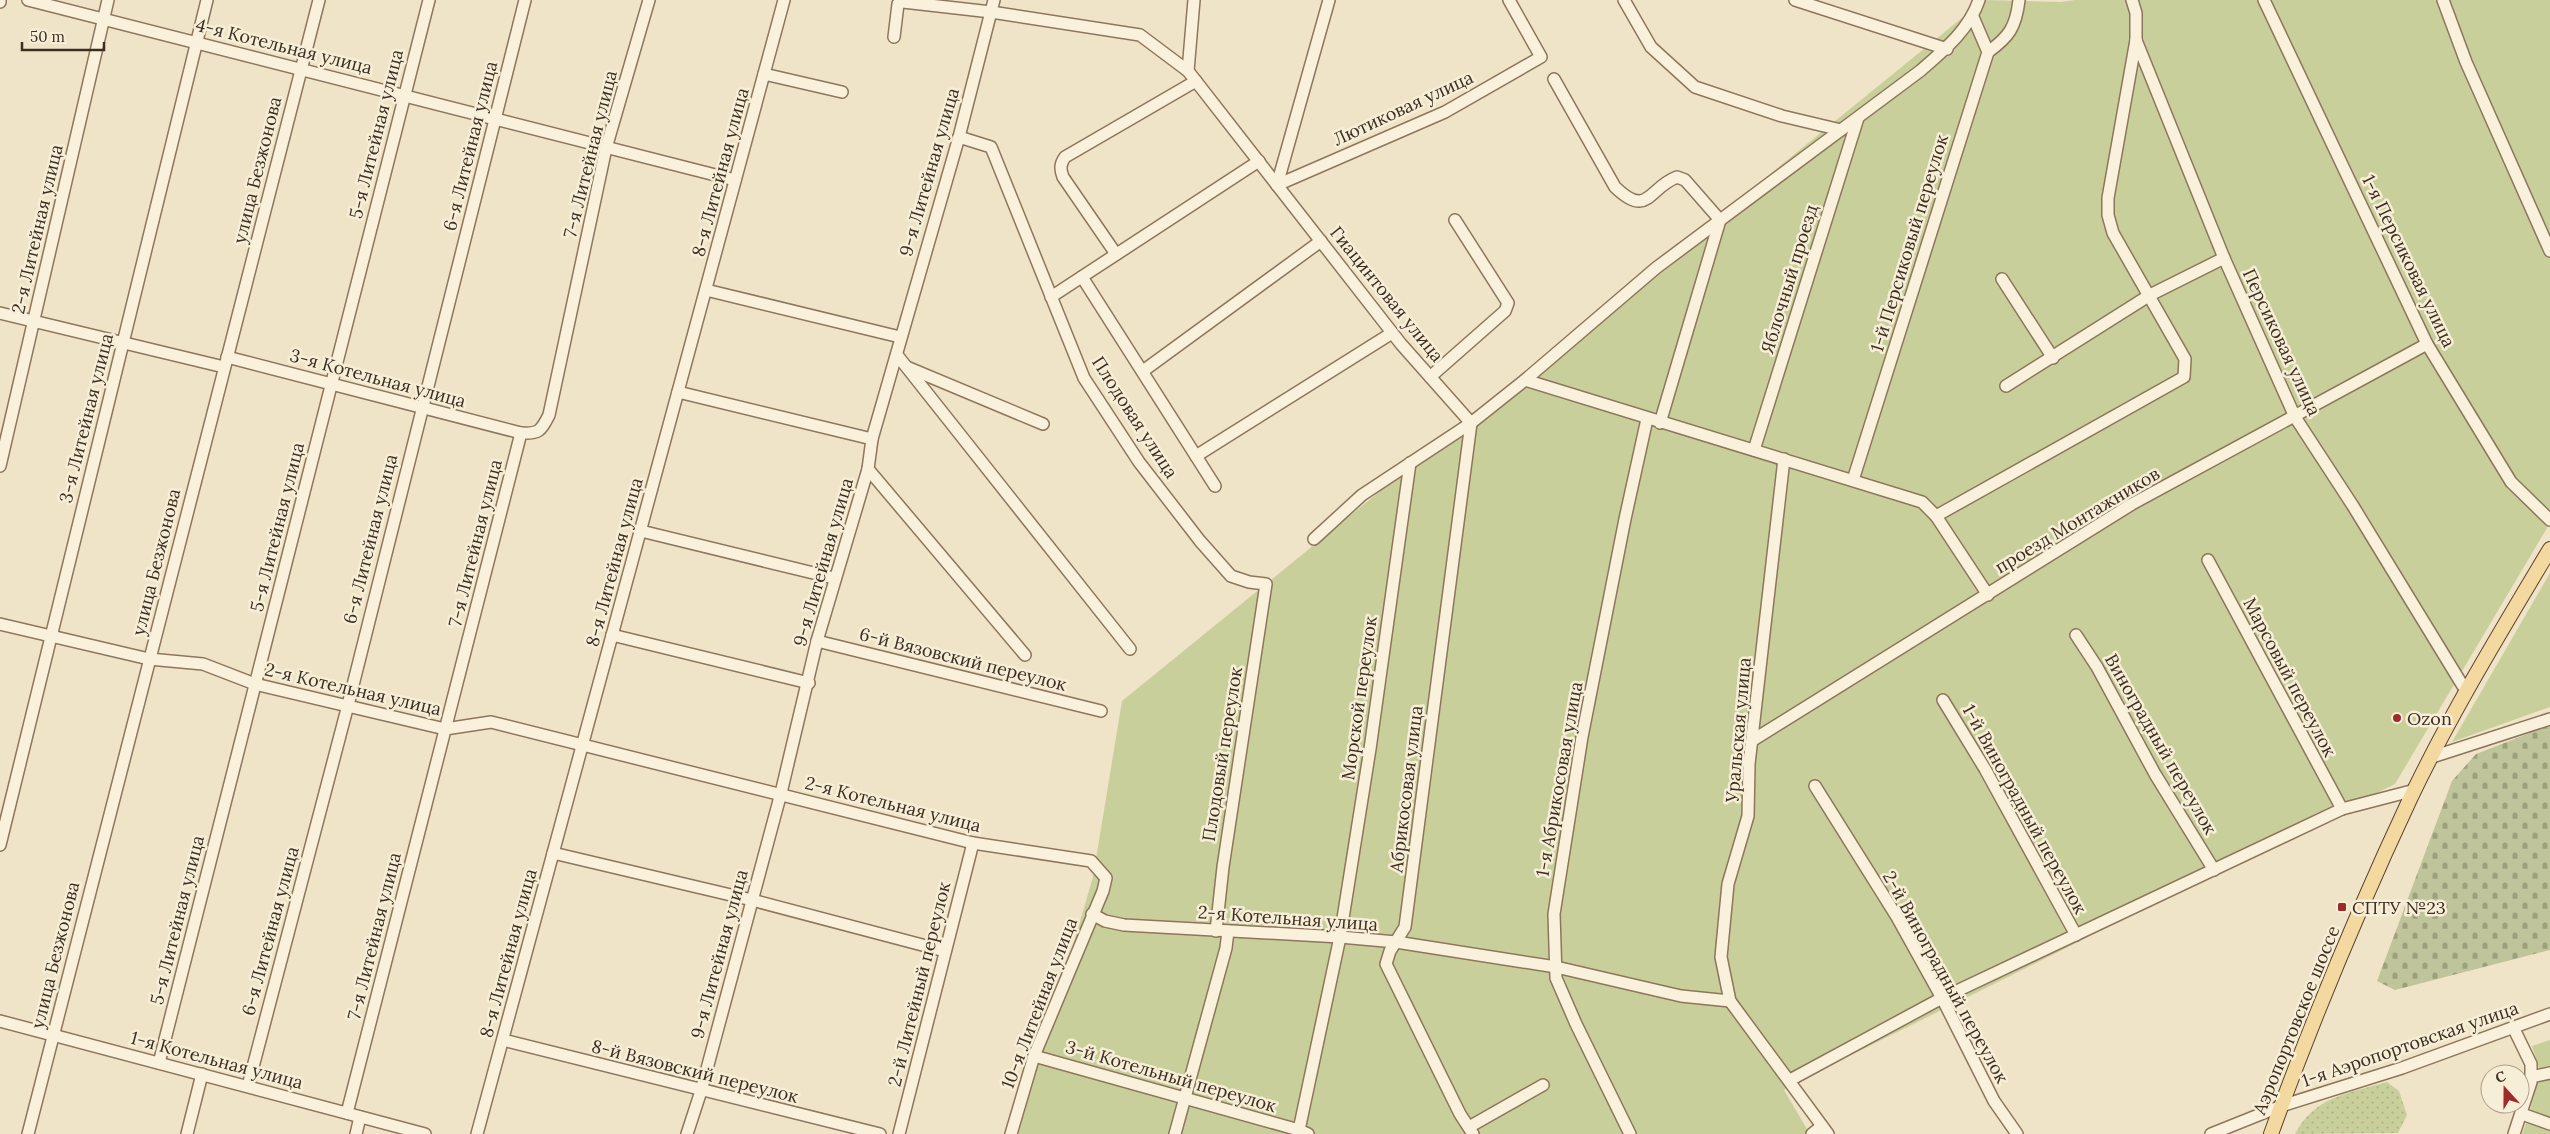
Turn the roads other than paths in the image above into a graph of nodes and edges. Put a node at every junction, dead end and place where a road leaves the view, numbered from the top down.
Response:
1 (28, 0) edge
2 (108, 0) edge
3 (207, 0) edge
4 (319, 0) edge
5 (429, 0) edge
6 (525, 0) edge
7 (649, 0) edge
8 (784, 0) edge
9 (994, 0) edge
10 (1194, 0) edge
11 (1329, 0) edge
12 (1509, 0) edge
13 (1624, 0) edge
14 (1795, 0) edge
15 (1979, 0) edge
16 (2019, 0) edge
17 (2132, 0) edge
18 (2264, 0) edge
19 (2443, 0) edge
20 (991, 12) junction
21 (1973, 17) junction
22 (104, 18) junction
23 (894, 37) dead end
24 (2136, 40) junction
25 (196, 42) junction
26 (1946, 49) junction
27 (1988, 52) junction
28 (301, 69) junction
29 (1188, 71) junction
30 (764, 74) junction
31 (1554, 79) dead end
32 (1196, 81) junction
33 (842, 92) dead end
34 (405, 95) junction
35 (495, 118) junction
36 (1858, 118) junction
37 (1842, 130) junction
38 (959, 137) junction
39 (606, 148) junction
40 (1259, 161) junction
41 (735, 180) junction
42 (1277, 185) junction
43 (1456, 220) dead end
44 (1720, 220) junction
45 (1321, 241) junction
46 (2550, 251) edge
47 (1116, 254) junction
48 (2224, 258) junction
49 (1082, 277) junction
50 (2002, 280) dead end
51 (706, 290) junction
52 (2150, 295) junction
53 (1051, 297) junction
54 (0, 313) edge
55 (33, 322) junction
56 (1392, 333) junction
57 (900, 337) junction
58 (123, 343) junction
59 (2427, 344) junction
60 (897, 354) junction
61 (2053, 358) junction
62 (225, 362) junction
63 (907, 367) junction
64 (1143, 371) junction
65 (1430, 377) junction
66 (1525, 380) junction
67 (331, 384) junction
68 (2006, 386) dead end
69 (678, 392) junction
70 (421, 407) junction
71 (2295, 416) junction
72 (1647, 419) junction
73 (1471, 423) junction
74 (1660, 423) junction
75 (1043, 424) dead end
76 (521, 433) junction
77 (872, 440) junction
78 (1754, 450) junction
79 (1196, 456) junction
80 (1784, 459) junction
81 (1410, 463) junction
82 (0, 466) edge
83 (868, 469) junction
84 (1853, 480) junction
85 (1215, 486) dead end
86 (1936, 516) junction
87 (2550, 520) edge
88 (641, 531) junction
89 (1314, 539) dead end
90 (2550, 549) edge
91 (2208, 560) dead end
92 (834, 578) junction
93 (1266, 584) joint
94 (1988, 595) junction
95 (0, 624) edge
96 (612, 635) junction
97 (2076, 635) dead end
98 (51, 636) junction
99 (817, 641) junction
100 (1130, 649) dead end
101 (1025, 655) dead end
102 (149, 659) junction
103 (809, 683) junction
104 (255, 684) junction
105 (2466, 691) junction
106 (1943, 700) dead end
107 (348, 705) junction
108 (1101, 711) dead end
109 (2550, 719) edge
110 (445, 729) junction
111 (1753, 740) junction
112 (582, 744) junction
113 (2432, 757) junction
114 (1816, 786) dead end
115 (2415, 790) junction
116 (781, 793) junction
117 (2342, 810) junction
118 (973, 843) junction
119 (0, 845) edge
120 (553, 853) junction
121 (2214, 870) junction
122 (752, 900) junction
123 (1092, 914) junction
124 (1216, 931) junction
125 (1228, 931) junction
126 (2076, 935) junction
127 (1340, 936) junction
128 (1396, 942) junction
129 (945, 951) junction
130 (1556, 967) junction
131 (1942, 998) junction
132 (1730, 1001) junction
133 (2550, 1014) edge
134 (0, 1021) edge
135 (2512, 1027) junction
136 (52, 1034) junction
137 (503, 1040) junction
138 (1034, 1056) junction
139 (159, 1063) junction
140 (2550, 1073) edge
141 (202, 1074) junction
142 (2531, 1077) junction
143 (1790, 1080) junction
144 (2530, 1081) edge
145 (1543, 1085) dead end
146 (248, 1086) junction
147 (701, 1091) junction
148 (1186, 1098) junction
149 (2281, 1106) junction
150 (347, 1113) junction
151 (2522, 1114) joint
152 (360, 1117) junction
153 (2550, 1124) edge
154 (1825, 1130) edge
155 (1471, 1131) edge
156 (1303, 1132) edge
157 (28, 1134) edge
158 (187, 1134) edge
159 (356, 1134) edge
160 (424, 1134) edge
161 (477, 1134) edge
162 (687, 1134) edge
163 (880, 1134) edge
164 (898, 1134) edge
165 (1011, 1134) edge
166 (1175, 1134) edge
167 (1630, 1134) edge
168 (1812, 1134) edge
169 (2017, 1134) edge
170 (2211, 1134) edge
171 (2271, 1134) edge
172 (2514, 1134) edge

1 - 22 street, 4-я Котельная улица
2 - 22 street, 2-я Литейная улица
3 - 25 street, 3-я Литейная улица
4 - 28 street, улица Безжонова
5 - 34 street, 5-я Литейная улица
6 - 35 street, 6-я Литейная улица
7 - 39 street, 7-я Литейная улица
8 - 30 street, 8-я Литейная улица
9 - 20 street, 9-я Литейная улица
10 - 29 street
11 - 42 street
12 - 42 street, Лютиковая улица
13 - 37 street
14 - 26 street
15 - 21 street
16 - 27 street
17 - 24 street
18 - 59 street, 1-я Персиковая улица
19 - 46 street
20 - 23 street, Гиацинтовая улица
20 - 29 street, Гиацинтовая улица
20 - 38 street, 9-я Литейная улица
21 - 26 street
21 - 27 street
22 - 25 street, 4-я Котельная улица
22 - 55 street, 2-я Литейная улица
24 - 48 street, Персиковая улица
24 - 52 street
25 - 28 street, 4-я Котельная улица
25 - 58 street, 3-я Литейная улица
26 - 36 street
27 - 84 street, 1-й Персиковый переулок
28 - 34 street, 4-я Котельная улица
28 - 62 street, улица Безжонова
29 - 32 street, Гиацинтовая улица
30 - 33 street
30 - 41 street, 8-я Литейная улица
31 - 44 street
32 - 40 street, Гиацинтовая улица
32 - 47 street
34 - 35 street, 4-я Котельная улица
34 - 67 street, 5-я Литейная улица
35 - 39 street, 4-я Котельная улица
35 - 70 street, 6-я Литейная улица
36 - 37 street
36 - 78 street, Яблочный проезд
37 - 44 street
38 - 53 street, Плодовая улица
38 - 57 street, 9-я Литейная улица
39 - 41 street, 4-я Котельная улица
39 - 76 street, 7-я Литейная улица
40 - 42 street, Гиацинтовая улица
40 - 47 street
41 - 51 street, 8-я Литейная улица
42 - 45 street, Гиацинтовая улица
43 - 65 street
44 - 66 street
44 - 74 street
45 - 56 street, Гиацинтовая улица
45 - 64 street
47 - 49 street
48 - 52 street
48 - 71 street, Персиковая улица
49 - 53 street
49 - 64 street
50 - 61 street
51 - 57 street
51 - 69 street, 8-я Литейная улица
52 - 61 street
52 - 86 street
53 - 93 street, Плодовая улица
54 - 55 street, 3-я Котельная улица
55 - 58 street, 3-я Котельная улица
55 - 82 street, 2-я Литейная улица
56 - 65 street, Гиацинтовая улица
56 - 79 street
57 - 60 street, 9-я Литейная улица
58 - 62 street, 3-я Котельная улица
58 - 98 street, 3-я Литейная улица
59 - 71 street, проезд Монтажников
59 - 87 street, 1-я Персиковая улица
60 - 63 street
60 - 77 street, 9-я Литейная улица
61 - 68 street
62 - 67 street, 3-я Котельная улица
62 - 102 street, улица Безжонова
63 - 75 street
63 - 100 street
64 - 79 street
65 - 73 street, Гиацинтовая улица
66 - 72 street
66 - 73 street
67 - 70 street, 3-я Котельная улица
67 - 104 street, 5-я Литейная улица
69 - 77 street
69 - 88 street, 8-я Литейная улица
70 - 76 street, 3-я Котельная улица
70 - 107 street, 6-я Литейная улица
71 - 94 street, проезд Монтажников
71 - 105 street, Персиковая улица
72 - 74 street
72 - 130 street, 1-я Абрикосовая улица
73 - 81 street
73 - 128 street, Абрикосовая улица
74 - 78 street
76 - 110 street, 7-я Литейная улица
77 - 83 street, 9-я Литейная улица
78 - 80 street
79 - 85 street
80 - 84 street
80 - 111 street, Уральская улица
81 - 89 street
81 - 127 street, Морской переулок
83 - 92 street, 9-я Литейная улица
83 - 101 street
84 - 86 street
86 - 94 street
88 - 92 street
88 - 96 street, 8-я Литейная улица
90 - 105 main road, Аэропортовское шоссе
91 - 117 street, Марсовый переулок
92 - 99 street, 9-я Литейная улица
93 - 124 street, Плодовый переулок
94 - 111 street, проезд Монтажников
95 - 98 street, 2-я Котельная улица
96 - 103 street
96 - 112 street, 8-я Литейная улица
97 - 121 street, Виноградный переулок
98 - 102 street, 2-я Котельная улица
98 - 119 street, 3-я Литейная улица
99 - 103 street, 9-я Литейная улица
99 - 108 street, 6-й Вязовский переулок
102 - 104 street, 2-я Котельная улица
102 - 136 street, улица Безжонова
103 - 116 street, 9-я Литейная улица
104 - 107 street, 2-я Котельная улица
104 - 139 street, 5-я Литейная улица
105 - 113 main road, Аэропортовское шоссе
106 - 126 street, 1-й Виноградный переулок
107 - 110 street, 2-я Котельная улица
107 - 146 street, 6-я Литейная улица
109 - 113 street
110 - 112 street, 2-я Котельная улица
110 - 150 street, 7-я Литейная улица
111 - 132 street, Уральская улица
112 - 116 street, 2-я Котельная улица
112 - 120 street, 8-я Литейная улица
113 - 115 main road, Аэропортовское шоссе
114 - 131 street, 2-й Виноградный переулок
115 - 117 street
115 - 149 main road, Аэропортовское шоссе
116 - 118 street, 2-я Котельная улица
116 - 122 street, 9-я Литейная улица
117 - 121 street
118 - 123 street, 2-я Котельная улица
118 - 129 street, 2-й Литейный переулок
120 - 122 street
120 - 137 street, 8-я Литейная улица
121 - 126 street
122 - 129 street
122 - 147 street, 9-я Литейная улица
123 - 124 street, 2-я Котельная улица
123 - 138 street, 10-я Литейная улица
124 - 125 street, 2-я Котельная улица
125 - 127 street, 2-я Котельная улица
125 - 148 street
126 - 131 street
127 - 128 street, 2-я Котельная улица
127 - 156 street, Морской переулок
128 - 130 street, 2-я Котельная улица
128 - 155 street, Абрикосовая улица
129 - 164 street, 2-й Литейный переулок
130 - 132 street, 2-я Котельная улица
130 - 167 street, 1-я Абрикосовая улица
131 - 143 street
131 - 169 street, 2-й Виноградный переулок
132 - 143 street
133 - 135 street, 1-я Аэропортовская улица
134 - 136 street, 1-я Котельная улица
135 - 142 street
135 - 149 street, 1-я Аэропортовская улица
136 - 139 street, 1-я Котельная улица
136 - 157 street, улица Безжонова
137 - 147 street, 8-й Вязовский переулок
137 - 161 street, 8-я Литейная улица
138 - 148 street, 3-й Котельный переулок
138 - 165 street, 10-я Литейная улица
139 - 141 street, 1-я Котельная улица
140 - 142 street
141 - 146 street, 1-я Котельная улица
141 - 158 street
142 - 144 street
143 - 154 street
145 - 155 street
146 - 150 street, 1-я Котельная улица
147 - 162 street, 9-я Литейная улица
147 - 163 street, 8-й Вязовский переулок
148 - 156 street, 3-й Котельный переулок
148 - 166 street
149 - 170 street, 1-я Аэропортовская улица
149 - 171 main road, Аэропортовское шоссе
150 - 152 street, 1-я Котельная улица
151 - 153 street
151 - 172 street
152 - 159 street
152 - 160 street, 1-я Котельная улица
154 - 168 street

